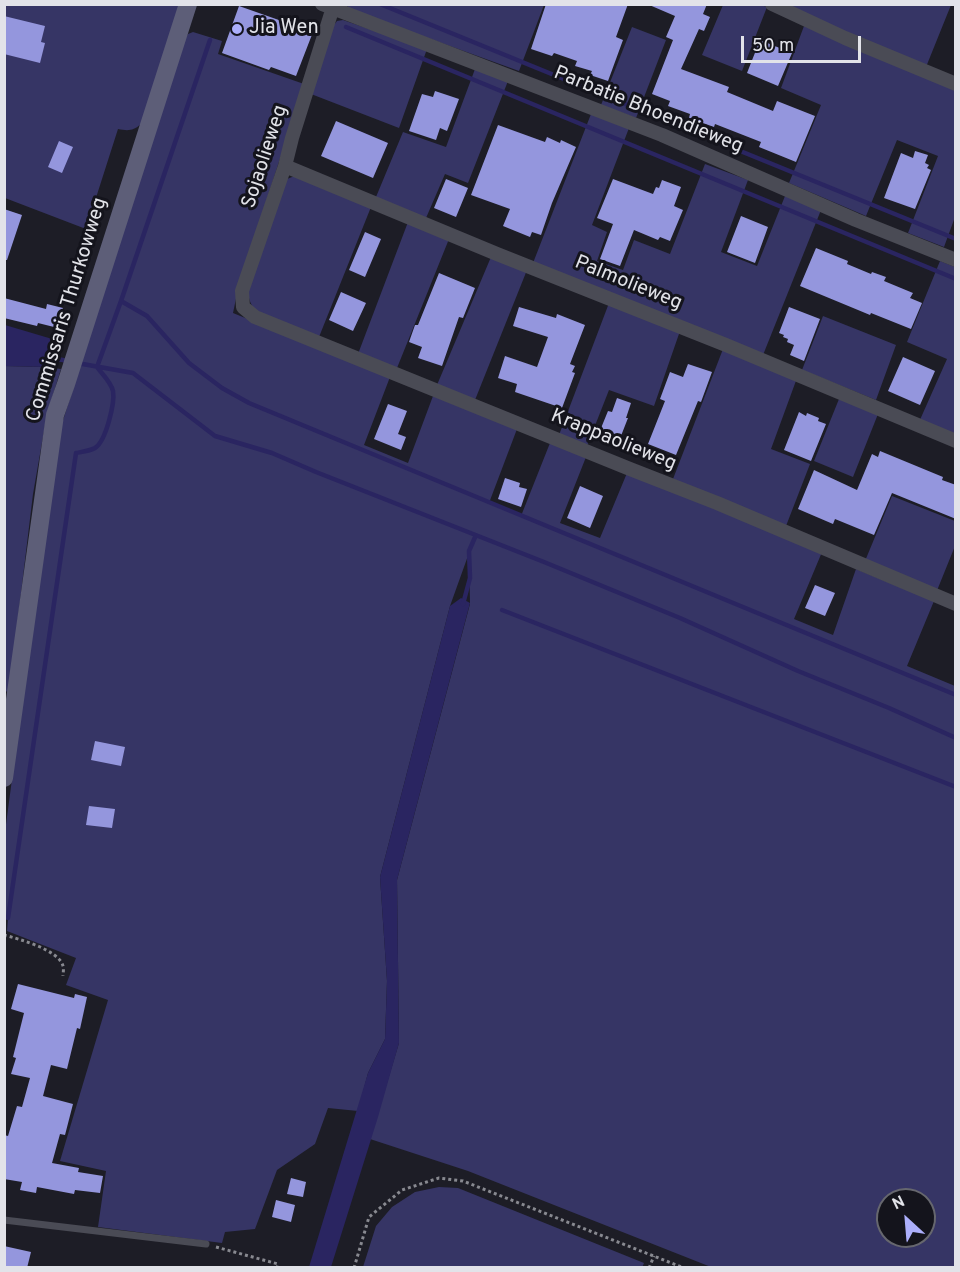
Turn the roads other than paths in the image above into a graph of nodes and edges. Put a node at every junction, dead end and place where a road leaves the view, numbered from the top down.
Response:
1 (188, 4) edge
2 (772, 4) edge
3 (330, 6) edge
4 (956, 84) edge
5 (285, 166) junction
6 (956, 260) edge
7 (255, 317) joint
8 (956, 441) edge
9 (956, 604) edge
10 (4, 778) edge
11 (4, 1220) edge
12 (206, 1244) road end

1 - 10 main road, Commissaris Thurkowweg
2 - 4 street
3 - 5 street, Sojaolieweg
3 - 6 street, Parbatie Bhoendieweg
5 - 7 street, Sojaolieweg
5 - 8 street, Palmolieweg
7 - 9 street, Krappaolieweg
11 - 12 lane

